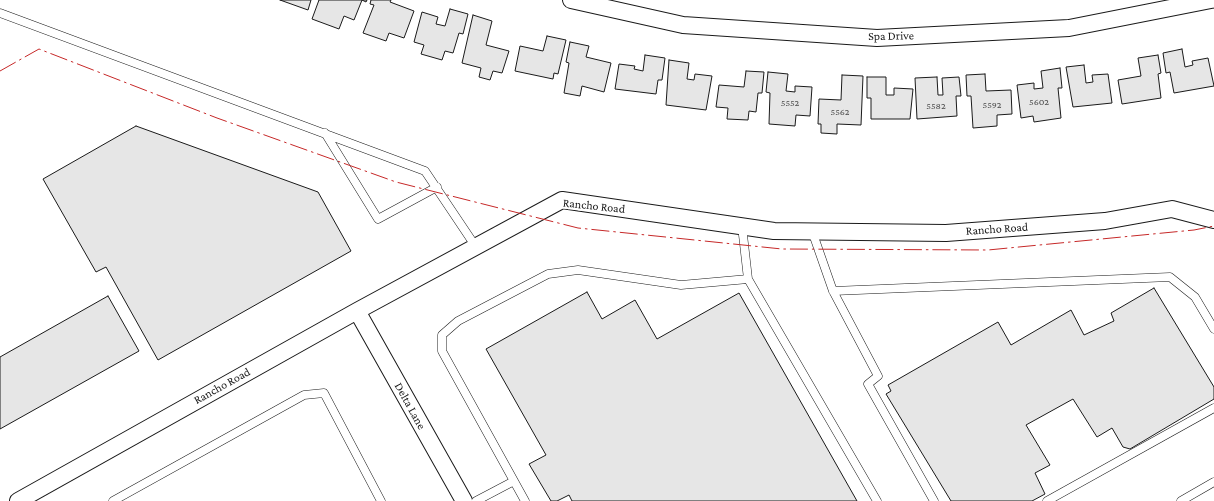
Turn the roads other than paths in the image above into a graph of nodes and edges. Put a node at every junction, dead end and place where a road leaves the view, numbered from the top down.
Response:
1 (571, 0) edge
2 (1211, 0) edge
3 (0, 13) edge
4 (325, 133) junction
5 (437, 187) junction
6 (1214, 220) edge
7 (742, 226) junction
8 (812, 231) junction
9 (476, 247) junction
10 (748, 279) junction
11 (833, 291) junction
12 (357, 311) junction
13 (1214, 329) edge
14 (1214, 408) edge
15 (514, 481) junction
16 (1214, 482) edge
17 (18, 501) edge
18 (113, 501) edge
19 (381, 501) edge
20 (464, 501) edge
21 (476, 501) edge
22 (525, 501) edge
23 (876, 501) edge
24 (934, 501) edge
25 (1047, 501) edge
26 (1181, 501) edge

1 - 2 street, Spa Drive
3 - 4 lane
4 - 5 lane
4 - 5 lane
5 - 9 lane
6 - 8 street, Rancho Road
7 - 8 street, Rancho Road
7 - 9 street, Rancho Road
7 - 10 lane
8 - 11 lane
9 - 12 street, Rancho Road
10 - 15 lane
10 - 23 lane
11 - 13 lane
11 - 24 lane
12 - 17 street, Rancho Road
12 - 20 street, Delta Lane
14 - 25 lane
15 - 21 lane
15 - 22 lane
16 - 26 lane
18 - 19 lane

